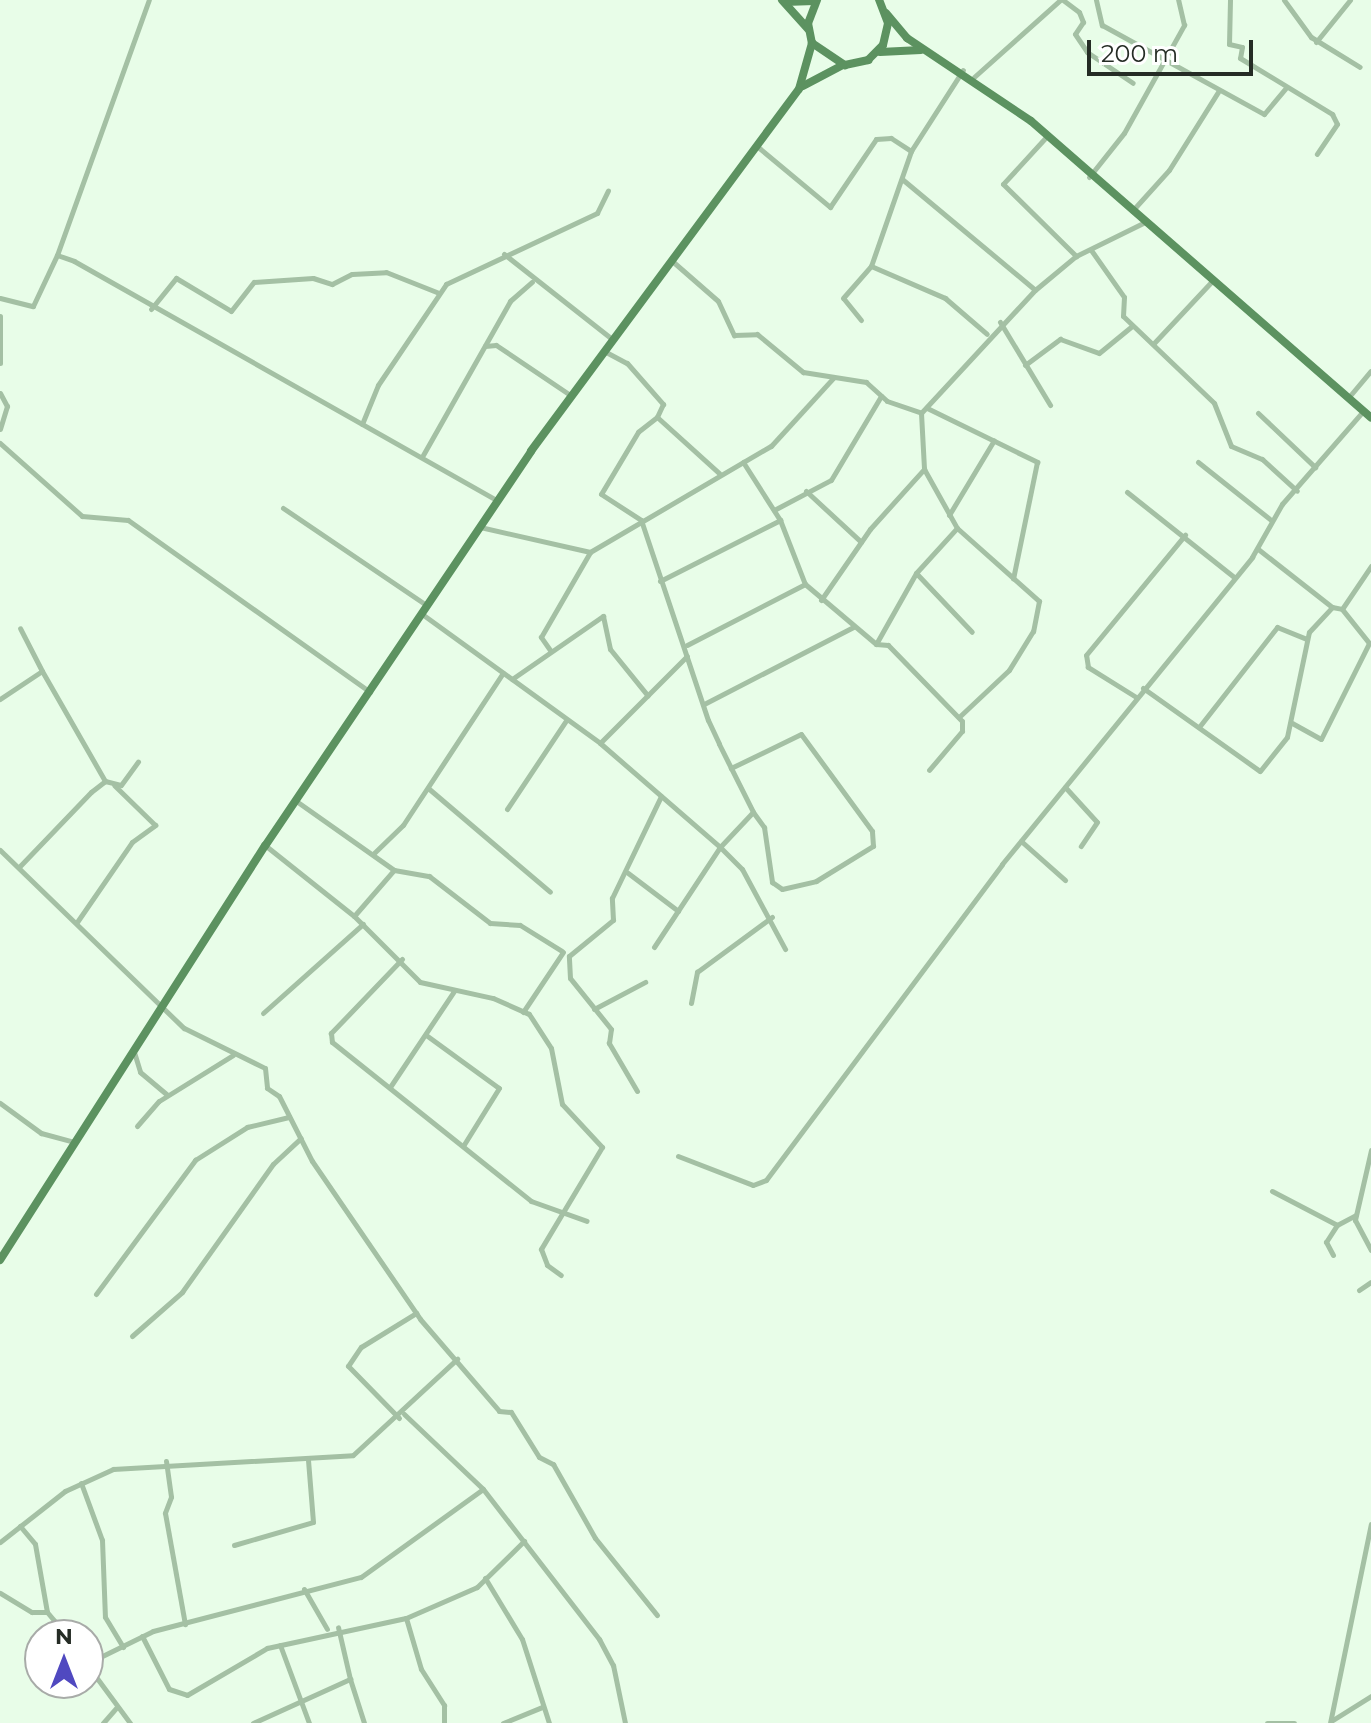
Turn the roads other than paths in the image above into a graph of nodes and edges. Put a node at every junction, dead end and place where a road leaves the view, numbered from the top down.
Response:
1 (149, 0) edge
2 (781, 0) edge
3 (817, 0) edge
4 (1062, 0) edge
5 (1096, 0) edge
6 (1178, 0) edge
7 (1230, 0) edge
8 (1284, 0) edge
9 (1350, 0) edge
10 (882, 4) edge
11 (809, 31) junction
12 (1316, 42) junction
13 (812, 43) junction
14 (926, 51) junction
15 (877, 53) junction
16 (1163, 56) junction
17 (845, 65) junction
18 (1360, 67) dead end
19 (963, 70) junction
20 (974, 77) junction
21 (1133, 83) dead end
22 (799, 89) junction
23 (1285, 89) junction
24 (1218, 92) junction
25 (1047, 136) junction
26 (758, 147) junction
27 (911, 151) junction
28 (1317, 154) dead end
29 (1089, 177) junction
30 (902, 179) junction
31 (608, 190) dead end
32 (1132, 212) junction
33 (1145, 222) junction
34 (1091, 250) junction
35 (504, 254) junction
36 (57, 255) junction
37 (1076, 256) junction
38 (671, 260) junction
39 (871, 266) junction
40 (1212, 281) junction
41 (532, 282) junction
42 (1035, 290) junction
43 (439, 293) junction
44 (0, 298) edge
45 (151, 309) junction
46 (0, 316) edge
47 (861, 320) dead end
48 (1000, 322) junction
49 (1132, 326) junction
50 (987, 334) junction
51 (612, 339) junction
52 (1154, 343) junction
53 (484, 346) junction
54 (603, 351) junction
55 (0, 363) edge
56 (1025, 365) junction
57 (1371, 371) edge
58 (833, 378) junction
59 (0, 393) edge
60 (570, 395) junction
61 (881, 396) junction
62 (1348, 398) junction
63 (1050, 405) dead end
64 (927, 408) junction
65 (1363, 411) junction
66 (921, 413) junction
67 (1258, 413) dead end
68 (657, 417) junction
69 (1371, 418) edge
70 (362, 424) junction
71 (0, 429) edge
72 (994, 440) junction
73 (0, 443) edge
74 (423, 455) junction
75 (743, 462) junction
76 (1198, 462) dead end
77 (1315, 467) junction
78 (924, 469) junction
79 (719, 473) junction
80 (806, 491) junction
81 (1297, 491) junction
82 (1127, 492) dead end
83 (497, 500) junction
84 (283, 508) dead end
85 (774, 510) junction
86 (949, 515) junction
87 (641, 520) junction
88 (780, 520) junction
89 (1271, 520) junction
90 (480, 527) junction
91 (957, 528) junction
92 (1185, 535) junction
93 (861, 542) junction
94 (1258, 549) junction
95 (590, 552) junction
96 (1371, 566) edge
97 (916, 573) junction
98 (1234, 577) junction
99 (1013, 579) junction
100 (660, 581) junction
101 (805, 584) junction
102 (821, 600) junction
103 (1332, 607) junction
104 (424, 609) junction
105 (1342, 609) junction
106 (853, 627) junction
107 (20, 628) dead end
108 (972, 632) dead end
109 (1306, 639) junction
110 (876, 644) junction
111 (687, 645) junction
112 (550, 650) junction
113 (688, 656) junction
114 (42, 671) junction
115 (503, 673) junction
116 (512, 679) junction
117 (1143, 688) junction
118 (370, 692) junction
119 (648, 696) junction
120 (1136, 697) junction
121 (0, 699) edge
122 (704, 704) junction
123 (959, 717) junction
124 (565, 722) junction
125 (1292, 722) junction
126 (1199, 727) junction
127 (600, 743) junction
128 (138, 762) dead end
129 (731, 768) junction
130 (929, 770) dead end
131 (105, 781) junction
132 (114, 785) junction
133 (1065, 787) junction
134 (428, 788) junction
135 (661, 796) junction
136 (299, 803) junction
137 (507, 809) dead end
138 (753, 812) junction
139 (1021, 841) junction
140 (265, 846) junction
141 (1081, 846) dead end
142 (720, 847) junction
143 (0, 850) edge
144 (373, 854) junction
145 (19, 867) junction
146 (394, 870) junction
147 (628, 873) junction
148 (1065, 880) dead end
149 (550, 892) dead end
150 (678, 912) junction
151 (354, 916) junction
152 (772, 917) junction
153 (77, 922) junction
154 (363, 924) junction
155 (654, 947) dead end
156 (785, 949) dead end
157 (562, 951) junction
158 (569, 956) junction
159 (402, 959) junction
160 (645, 982) dead end
161 (454, 991) junction
162 (691, 1003) dead end
163 (164, 1005) junction
164 (594, 1009) junction
165 (523, 1012) junction
166 (263, 1013) dead end
167 (426, 1035) junction
168 (134, 1051) junction
169 (233, 1055) junction
170 (390, 1087) junction
171 (637, 1091) dead end
172 (167, 1095) junction
173 (0, 1103) edge
174 (289, 1117) junction
175 (137, 1126) dead end
176 (301, 1138) junction
177 (74, 1142) junction
178 (463, 1146) junction
179 (1371, 1150) edge
180 (678, 1156) dead end
181 (1272, 1191) dead end
182 (560, 1215) junction
183 (1356, 1215) junction
184 (587, 1221) dead end
185 (1337, 1225) junction
186 (1371, 1250) edge
187 (1333, 1255) dead end
188 (0, 1260) edge
189 (561, 1275) dead end
190 (1371, 1282) edge
191 (1359, 1290) dead end
192 (96, 1294) dead end
193 (416, 1313) junction
194 (132, 1336) dead end
195 (457, 1359) junction
196 (402, 1416) junction
197 (308, 1460) junction
198 (166, 1461) junction
199 (81, 1483) junction
200 (483, 1489) junction
201 (1371, 1524) edge
202 (20, 1526) junction
203 (524, 1541) junction
204 (0, 1542) edge
205 (234, 1545) dead end
206 (485, 1578) junction
207 (304, 1588) junction
208 (0, 1593) edge
209 (47, 1612) junction
210 (657, 1615) dead end
211 (406, 1618) junction
212 (53, 1619) edge
213 (185, 1624) junction
214 (338, 1627) junction
215 (327, 1629) junction
216 (142, 1636) junction
217 (280, 1645) junction
218 (123, 1647) junction
219 (104, 1657) edge
220 (350, 1679) junction
221 (104, 1690) edge
222 (1371, 1696) edge
223 (300, 1698) junction
224 (542, 1707) junction
225 (116, 1708) junction
226 (1330, 1722) edge
227 (103, 1723) edge
228 (130, 1723) edge
229 (253, 1723) edge
230 (309, 1723) edge
231 (364, 1723) edge
232 (444, 1723) edge
233 (503, 1723) edge
234 (549, 1723) edge
235 (625, 1723) edge
236 (1267, 1723) edge
237 (1294, 1723) edge

1 - 36 street
2 - 3 main road
2 - 11 main road
3 - 11 main road
4 - 20 street
4 - 21 street
5 - 16 street
6 - 16 street
7 - 23 street
8 - 12 street
9 - 12 street
10 - 14 main road
10 - 15 main road
11 - 13 main road
12 - 18 street
13 - 17 main road
13 - 22 main road
14 - 15 main road
14 - 19 main road
15 - 17 main road
16 - 24 street
16 - 29 street
17 - 22 main road
19 - 20 main road
19 - 27 street
20 - 25 main road
22 - 26 main road
23 - 24 street
23 - 28 street
24 - 32 street
25 - 29 main road
25 - 37 street
26 - 27 street
26 - 38 main road
27 - 30 street
29 - 32 main road
30 - 39 street
30 - 42 street
31 - 35 street
32 - 33 main road
33 - 34 street
33 - 40 main road
34 - 37 street
34 - 49 street
35 - 41 street
35 - 43 street
36 - 44 street
36 - 45 street
37 - 42 street
38 - 51 main road
38 - 58 street
39 - 47 street
39 - 50 street
40 - 52 street
40 - 62 main road
41 - 51 street
41 - 53 street
42 - 48 street
43 - 45 street
43 - 70 street
45 - 70 street
46 - 55 street
48 - 50 street
48 - 56 street
49 - 52 street
49 - 56 street
50 - 64 street
51 - 54 main road
52 - 81 street
53 - 60 street
53 - 74 street
54 - 60 main road
54 - 68 street
56 - 63 street
57 - 62 street
58 - 61 street
58 - 75 street
59 - 71 street
60 - 83 main road
61 - 66 street
61 - 80 street
62 - 65 main road
64 - 66 street
64 - 72 street
65 - 69 main road
65 - 77 street
66 - 78 street
67 - 77 street
68 - 79 street
68 - 87 street
70 - 74 street
72 - 86 street
72 - 99 street
73 - 118 street
74 - 83 street
75 - 79 street
75 - 85 street
76 - 89 street
77 - 81 street
78 - 86 street
78 - 93 street
79 - 87 street
80 - 85 street
80 - 93 street
81 - 89 street
82 - 92 street
83 - 90 main road
84 - 104 street
85 - 88 street
86 - 91 street
87 - 95 street
87 - 100 street
88 - 100 street
88 - 101 street
89 - 94 street
90 - 95 street
90 - 104 main road
91 - 97 street
91 - 99 street
92 - 98 street
92 - 120 street
93 - 102 street
94 - 98 street
94 - 103 street
95 - 112 street
96 - 105 street
97 - 108 street
97 - 110 street
98 - 117 street
99 - 123 street
100 - 111 street
101 - 102 street
101 - 111 street
102 - 106 street
103 - 105 street
103 - 109 street
104 - 115 street
104 - 118 main road
105 - 125 street
106 - 110 street
106 - 122 street
107 - 114 street
109 - 125 street
109 - 126 street
110 - 123 street
111 - 113 street
112 - 116 street
112 - 119 street
113 - 119 street
113 - 122 street
114 - 121 street
114 - 131 street
115 - 116 street
115 - 134 street
116 - 124 street
117 - 120 street
117 - 126 street
118 - 136 main road
119 - 127 street
120 - 133 street
122 - 129 street
123 - 130 street
124 - 127 street
124 - 137 street
125 - 126 street
127 - 135 street
128 - 132 street
129 - 138 street
129 - 138 street
131 - 132 street
131 - 145 street
132 - 153 street
133 - 139 street
133 - 141 street
134 - 144 street
134 - 149 street
135 - 142 street
135 - 147 street
136 - 140 main road
136 - 144 street
138 - 142 street
139 - 148 street
139 - 180 street
140 - 151 street
140 - 163 main road
142 - 150 street
142 - 152 street
143 - 145 street
144 - 146 street
145 - 153 street
146 - 151 street
146 - 157 street
147 - 150 street
147 - 158 street
150 - 155 street
151 - 154 street
152 - 156 street
152 - 162 street
153 - 163 street
154 - 159 street
154 - 166 street
157 - 158 street
157 - 165 street
158 - 164 street
159 - 161 street
159 - 170 street
160 - 164 street
161 - 165 street
161 - 167 street
163 - 168 main road
163 - 169 street
164 - 171 street
165 - 182 street
167 - 170 street
167 - 178 street
168 - 172 street
168 - 177 main road
169 - 172 street
169 - 174 street
170 - 178 street
172 - 175 street
173 - 177 street
174 - 176 street
174 - 192 street
176 - 193 street
176 - 194 street
177 - 188 main road
178 - 182 street
179 - 183 street
181 - 185 street
182 - 184 street
182 - 189 street
183 - 185 street
183 - 186 street
185 - 187 street
190 - 191 street
193 - 195 street
193 - 196 street
195 - 196 street
195 - 210 street
196 - 197 street
196 - 200 street
197 - 198 street
197 - 205 street
198 - 199 street
198 - 213 street
199 - 202 street
199 - 218 street
200 - 203 street
200 - 207 street
201 - 226 street
202 - 204 street
202 - 209 street
203 - 206 street
203 - 235 street
206 - 211 street
206 - 224 street
207 - 213 street
207 - 215 street
208 - 209 street
209 - 212 street
211 - 214 street
211 - 232 street
213 - 216 street
214 - 215 street
214 - 220 street
215 - 217 street
216 - 217 street
216 - 218 street
217 - 223 street
218 - 219 street
220 - 223 street
220 - 231 street
221 - 225 street
222 - 226 street
223 - 229 street
223 - 230 street
224 - 233 street
224 - 234 street
225 - 227 street
225 - 228 street
236 - 237 street

